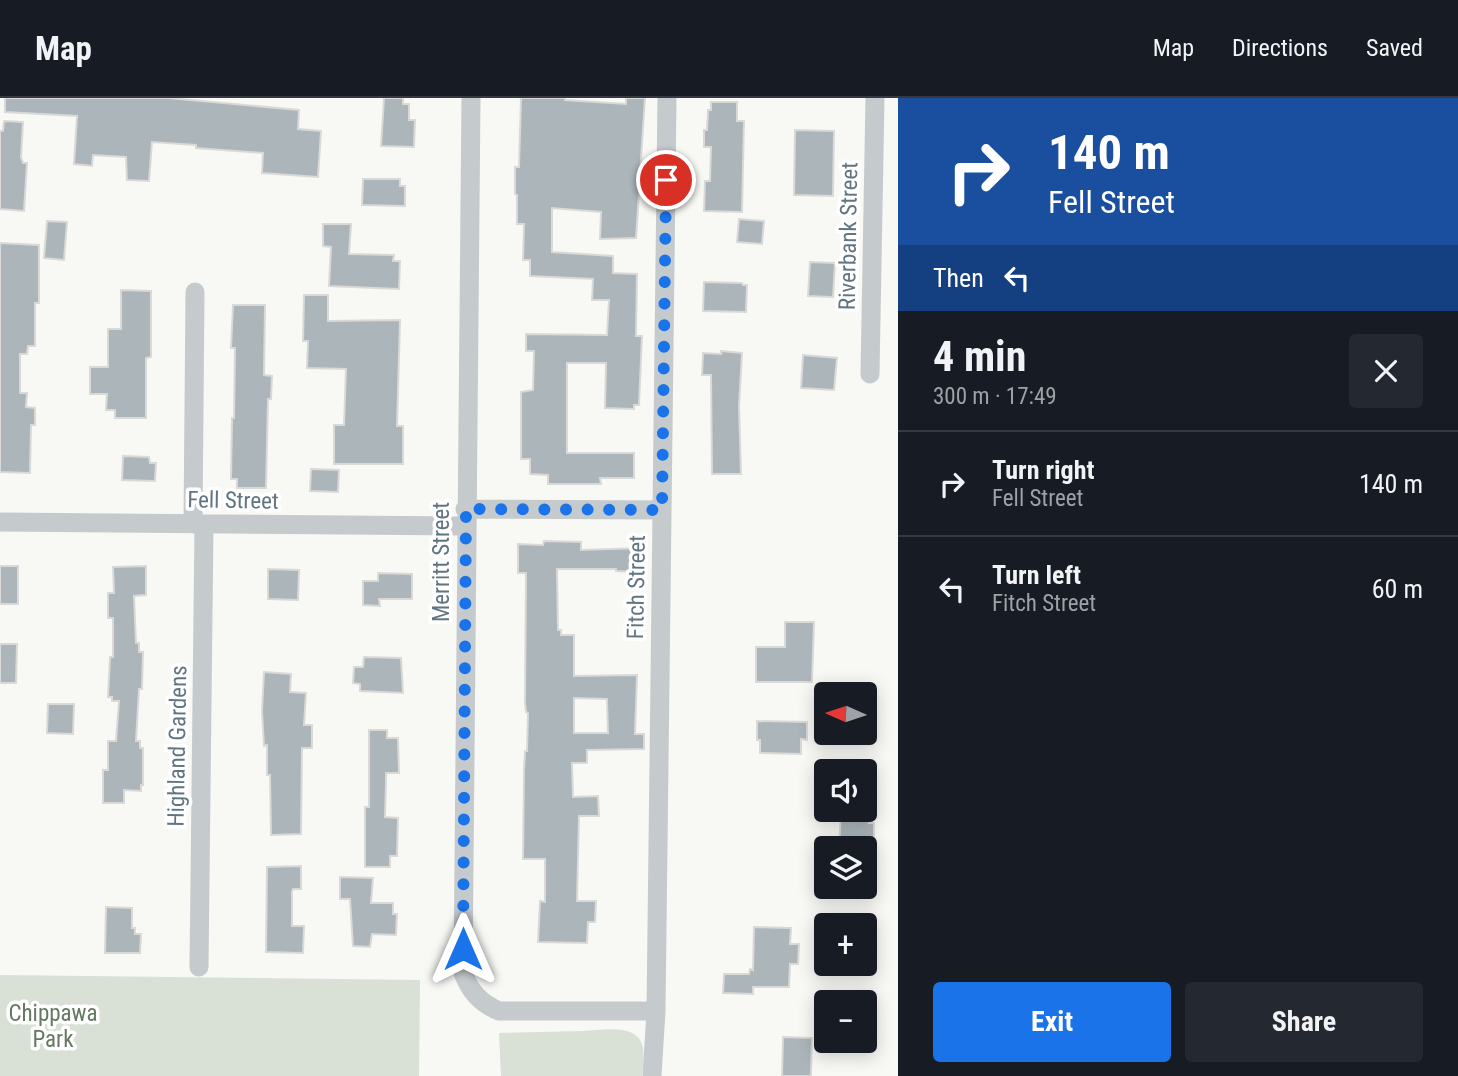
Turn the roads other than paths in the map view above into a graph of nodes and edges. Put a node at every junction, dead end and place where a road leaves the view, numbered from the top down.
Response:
1 (471, 98) edge
2 (667, 98) edge
3 (875, 98) edge
4 (195, 292) dead end
5 (870, 374) dead end
6 (662, 510) junction
7 (465, 517) junction
8 (0, 523) edge
9 (198, 525) junction
10 (198, 967) dead end
11 (656, 1011) junction
12 (652, 1076) edge

1 - 7 street, Merritt Street
2 - 6 street, Fitch Street
3 - 5 street, Riverbank Street
4 - 9 street, Highland Gardens
6 - 7 street, Fell Street
6 - 11 street, Fitch Street
7 - 9 street, Fell Street
7 - 11 street, Merritt Street
8 - 9 street, Fell Street
9 - 10 street, Highland Gardens
11 - 12 street, Fitch Street

